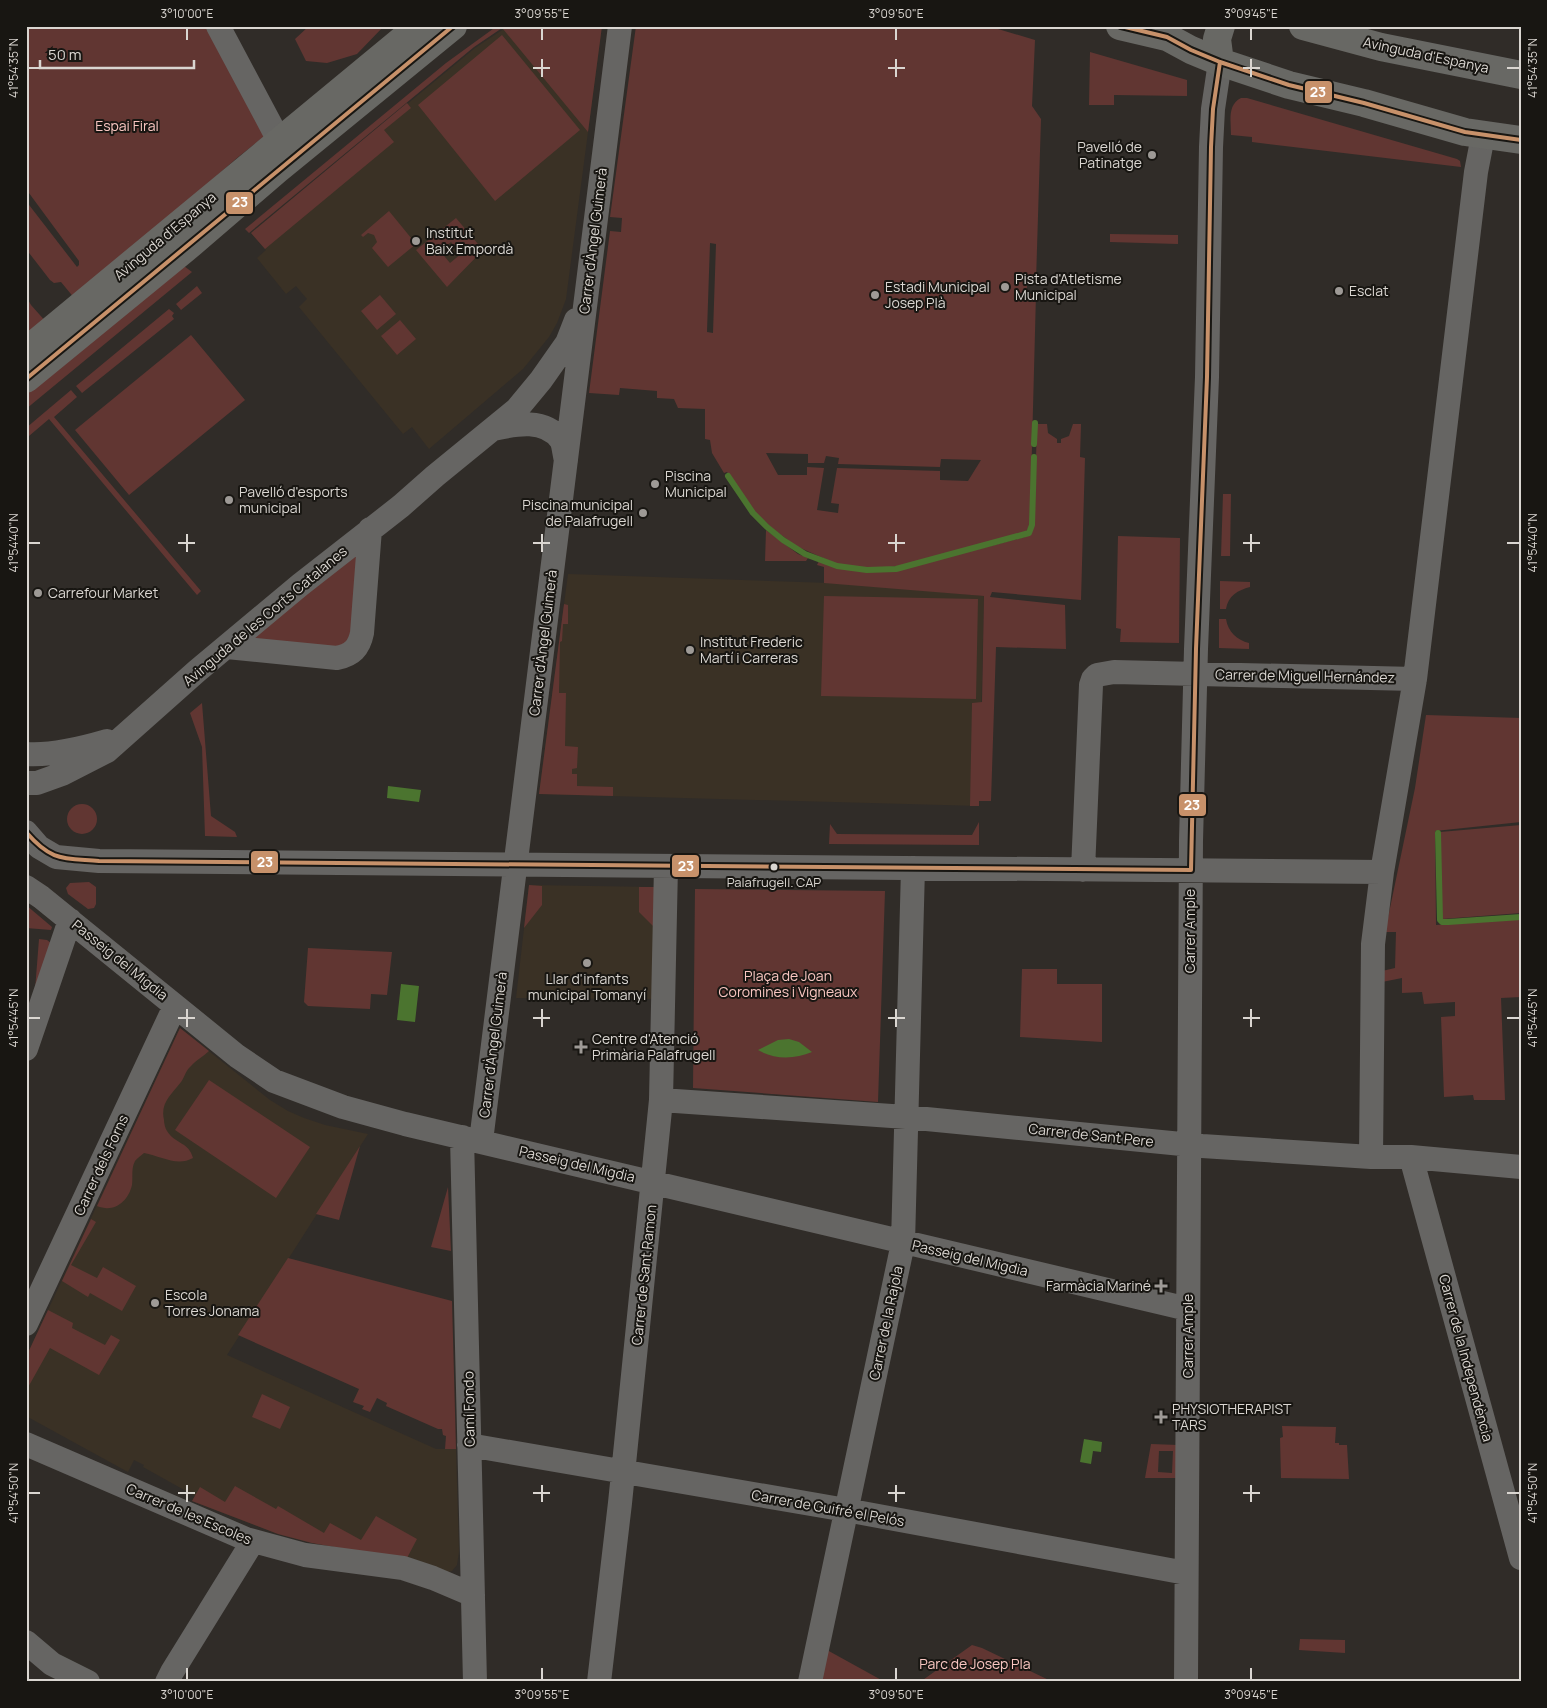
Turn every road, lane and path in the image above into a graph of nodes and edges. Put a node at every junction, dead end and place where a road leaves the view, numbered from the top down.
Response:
1 (218, 26) edge
2 (419, 26) edge
3 (453, 26) edge
4 (620, 26) edge
5 (1120, 26) edge
6 (1221, 26) edge
7 (1302, 26) edge
8 (1220, 62) junction
9 (1521, 75) edge
10 (1483, 136) junction
11 (1521, 140) edge
12 (280, 141) junction
13 (588, 278) junction
14 (26, 351) edge
15 (26, 379) edge
16 (492, 429) junction
17 (566, 460) junction
18 (370, 529) junction
19 (227, 647) junction
20 (1196, 673) junction
21 (1415, 679) junction
22 (134, 725) junction
23 (26, 754) edge
24 (26, 783) edge
25 (26, 832) edge
26 (516, 865) junction
27 (666, 866) junction
28 (913, 868) junction
29 (1083, 870) junction
30 (1190, 870) junction
31 (1382, 872) junction
32 (26, 887) edge
33 (70, 920) junction
34 (175, 1006) junction
35 (26, 1049) edge
36 (661, 1100) junction
37 (906, 1117) junction
38 (472, 1139) junction
39 (1190, 1145) junction
40 (1372, 1157) junction
41 (1411, 1157) junction
42 (1521, 1167) edge
43 (653, 1182) junction
44 (903, 1243) junction
45 (1188, 1309) junction
46 (26, 1324) edge
47 (26, 1444) edge
48 (470, 1445) junction
49 (623, 1472) junction
50 (846, 1510) junction
51 (1515, 1516) edge
52 (252, 1541) junction
53 (1521, 1558) edge
54 (1186, 1573) junction
55 (473, 1595) junction
56 (26, 1642) edge
57 (88, 1682) edge
58 (167, 1682) edge
59 (475, 1682) edge
60 (599, 1682) edge
61 (810, 1682) edge
62 (1186, 1682) edge

1 - 12 street
2 - 12 main road, Avinguda d'Espanya
3 - 15 main road, Avinguda d'Espanya
4 - 13 street, Carrer d'Àngel Guimerà
5 - 8 main road
6 - 8 main road
7 - 9 main road, Avinguda d'Espanya
8 - 10 main road
8 - 20 street, Carrer Ample
10 - 11 main road
10 - 21 street
12 - 14 main road, Avinguda d'Espanya
13 - 16 street, Avinguda de les Corts Catalanes
13 - 17 street, Carrer d'Àngel Guimerà
16 - 17 street, Avinguda de les Corts Catalanes
16 - 18 street, Avinguda de les Corts Catalanes
17 - 26 street, Carrer d'Àngel Guimerà
18 - 19 street, Avinguda de les Corts Catalanes
18 - 19 street
19 - 22 street, Avinguda de les Corts Catalanes
20 - 21 street, Carrer de Miguel Hernández
20 - 29 street, Carrer de Miguel Hernández
20 - 30 street, Carrer Ample
21 - 31 street
22 - 23 street
22 - 24 street, Avinguda de les Corts Catalanes
25 - 26 street
26 - 27 street
26 - 38 street, Carrer d'Àngel Guimerà
27 - 28 street
27 - 36 street, Carrer de Sant Ramon
28 - 29 street
28 - 37 street, Carrer de la Rajola
29 - 30 street
30 - 31 street
30 - 39 street, Carrer Ample
31 - 40 street
32 - 33 street, Passeig del Migdia
33 - 34 street, Passeig del Migdia
33 - 35 street
34 - 38 street, Passeig del Migdia
34 - 46 street, Carrer dels Forns
36 - 37 street, Carrer de Sant Pere
36 - 43 street, Carrer de Sant Ramon
37 - 39 street, Carrer de Sant Pere
37 - 44 street, Carrer de la Rajola
38 - 43 street, Passeig del Migdia
38 - 48 street, Camí Fondo
39 - 40 street, Carrer de Sant Pere
39 - 45 street, Carrer Ample
40 - 41 street, Carrer de Sant Pere
41 - 42 street, Carrer de Sant Pere
41 - 51 street, Carrer de la Independència
43 - 44 street, Passeig del Migdia
43 - 49 street, Carrer de Sant Ramon
44 - 45 street, Passeig del Migdia
44 - 50 street, Carrer de la Rajola
45 - 54 street, Carrer Ample
47 - 52 street, Carrer de les Escoles
48 - 49 street, Carrer de Guifré el Pelós
48 - 55 street, Camí Fondo
49 - 50 street, Carrer de Guifré el Pelós
49 - 60 street, Carrer de Sant Ramon
50 - 54 street, Carrer de Guifré el Pelós
50 - 61 street, Carrer de la Rajola
51 - 53 street, Carrer de la Independència
52 - 55 street, Carrer de les Escoles
52 - 58 street
54 - 62 street, Carrer Ample
55 - 59 street, Camí Fondo
56 - 57 street

